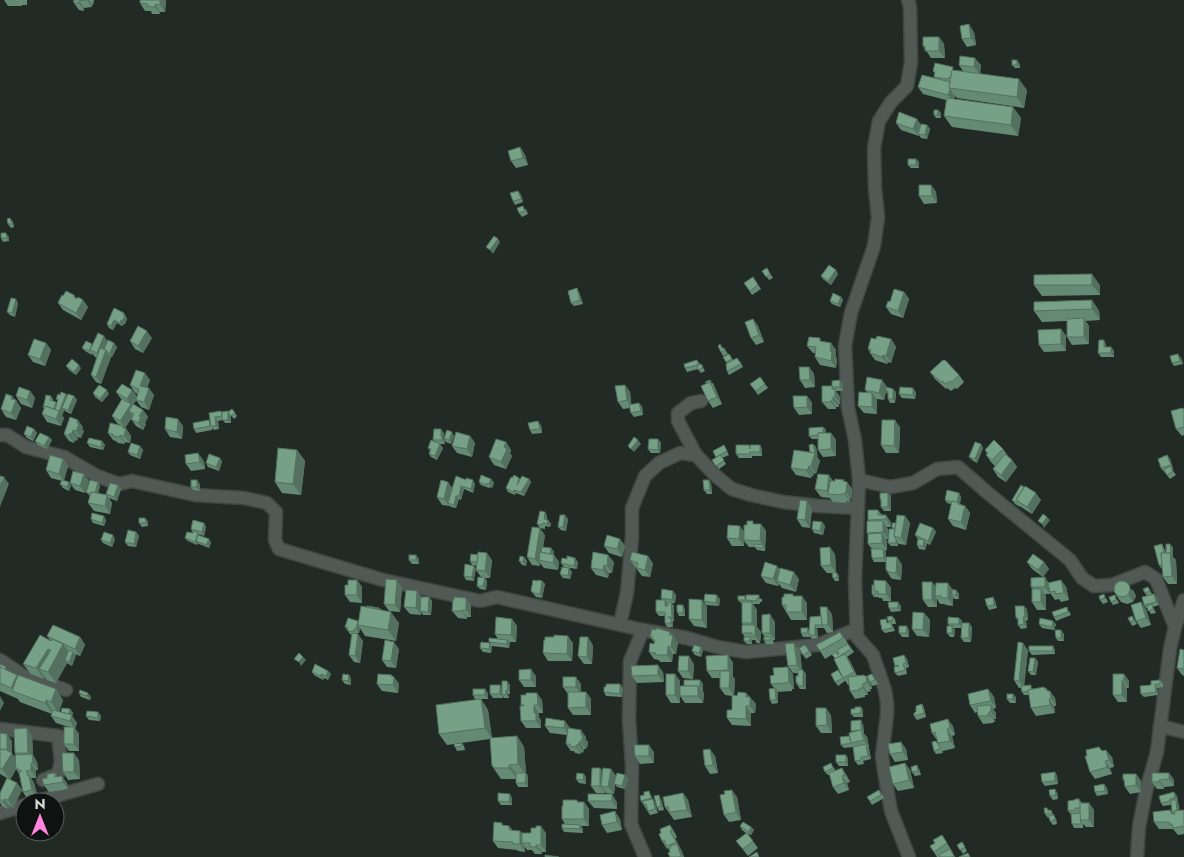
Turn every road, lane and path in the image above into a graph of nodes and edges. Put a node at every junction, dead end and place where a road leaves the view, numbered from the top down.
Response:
1 (908, 0) edge
2 (701, 401) dead end
3 (0, 434) edge
4 (696, 455) junction
5 (858, 480) junction
6 (858, 508) junction
7 (1184, 600) edge
8 (620, 624) junction
9 (1175, 627) junction
10 (857, 629) junction
11 (643, 630) junction
12 (0, 660) edge
13 (66, 690) dead end
14 (1160, 726) junction
15 (0, 729) edge
16 (1184, 732) edge
17 (44, 780) edge
18 (98, 784) dead end
19 (65, 793) edge
20 (15, 808) edge
21 (0, 813) edge
22 (645, 857) edge
23 (910, 857) edge
24 (1137, 857) edge

1 - 5 street
2 - 4 street
3 - 8 street
4 - 6 street
4 - 8 street
5 - 6 street
5 - 9 street
6 - 10 street
7 - 9 street
8 - 11 street
9 - 14 street
10 - 11 street
10 - 23 street
11 - 22 street
12 - 13 street
14 - 16 street
14 - 24 street
15 - 17 street
18 - 19 street
20 - 21 street

